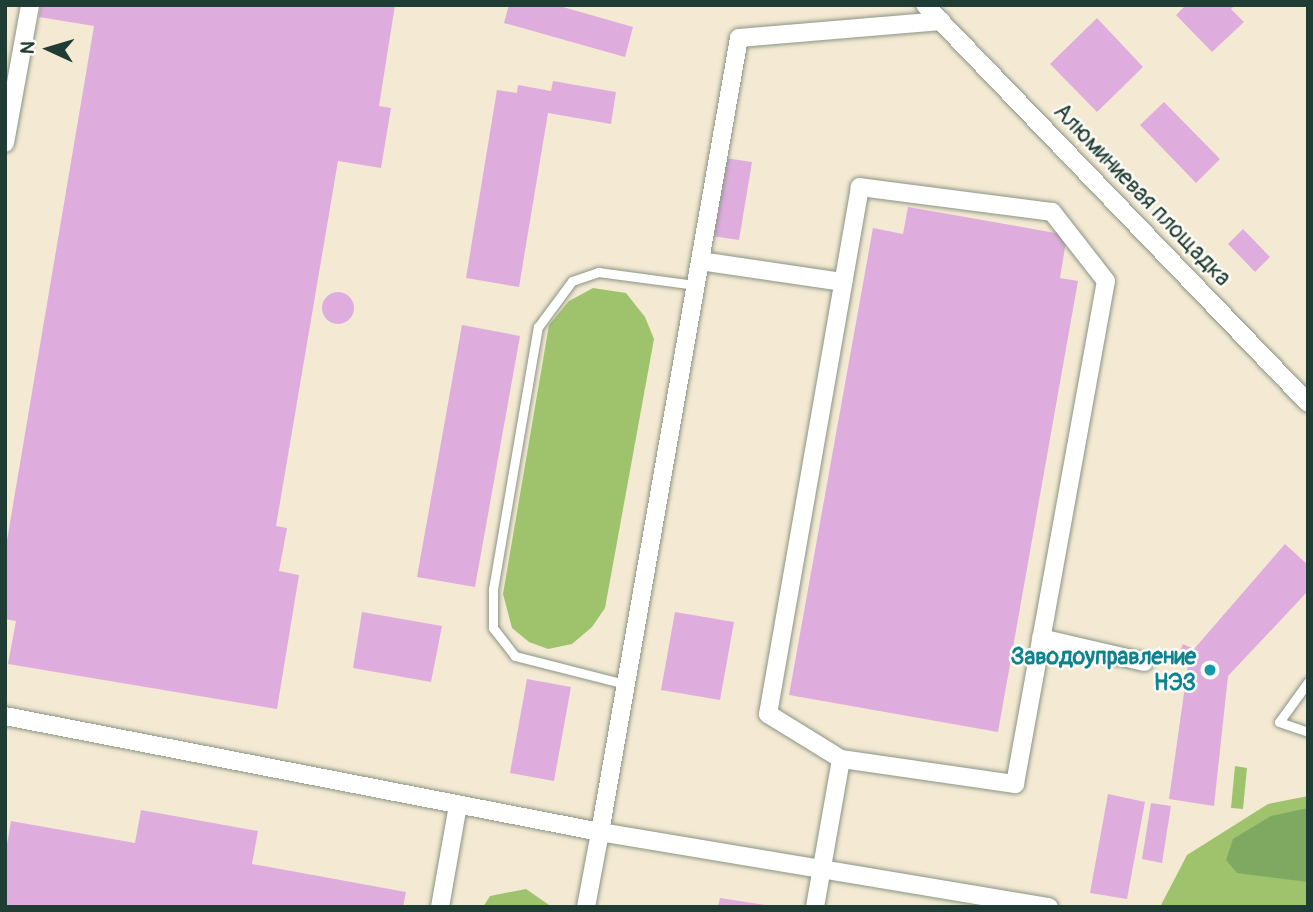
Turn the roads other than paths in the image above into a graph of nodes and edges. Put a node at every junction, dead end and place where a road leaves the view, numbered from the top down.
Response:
1 (30, 5) edge
2 (925, 5) edge
3 (941, 22) junction
4 (5, 143) edge
5 (700, 261) junction
6 (843, 282) junction
7 (696, 285) junction
8 (1308, 403) edge
9 (1041, 638) junction
10 (1144, 662) dead end
11 (1308, 682) edge
12 (625, 684) junction
13 (5, 716) edge
14 (1308, 732) edge
15 (841, 759) junction
16 (458, 805) junction
17 (600, 832) junction
18 (823, 869) junction
19 (440, 907) edge
20 (586, 907) edge
21 (815, 907) edge
22 (1049, 907) edge

1 - 4 street
2 - 3 street, Алюминиевая площадка
3 - 5 street
3 - 8 street, Алюминиевая площадка
5 - 6 street
5 - 7 street
6 - 9 street
6 - 15 street
7 - 12 street
7 - 12 lane
9 - 10 street
9 - 15 street
11 - 14 lane
12 - 17 street
13 - 16 street
15 - 18 street
16 - 17 street
16 - 19 street
17 - 18 street
17 - 20 street
18 - 21 street
18 - 22 street

